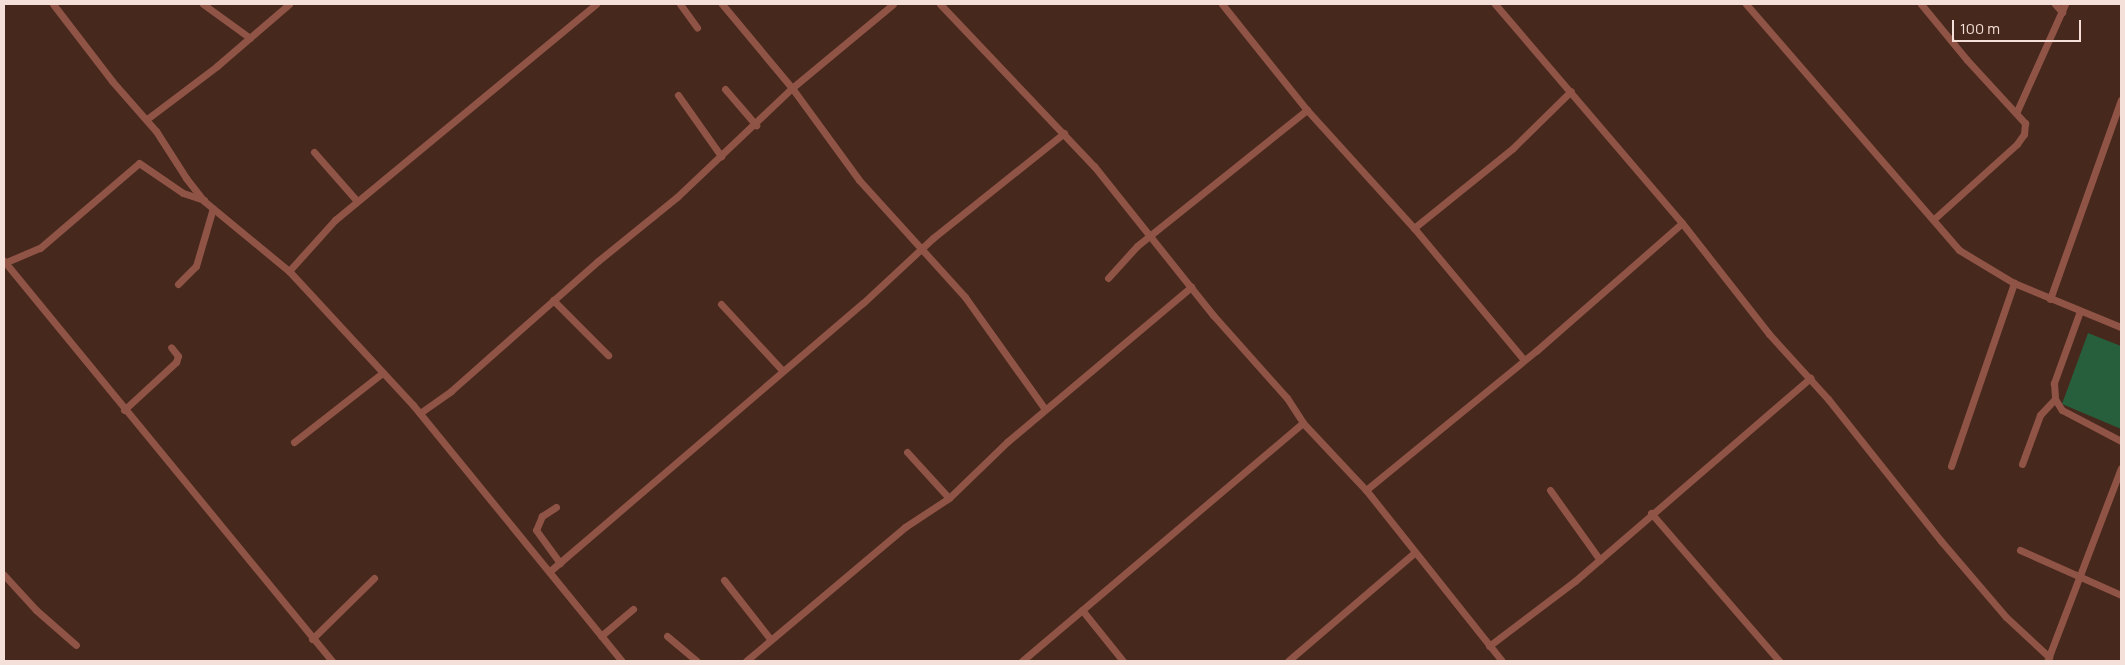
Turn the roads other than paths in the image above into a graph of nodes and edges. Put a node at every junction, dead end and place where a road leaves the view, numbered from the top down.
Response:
1 (53, 4) edge
2 (202, 4) edge
3 (289, 4) edge
4 (596, 4) edge
5 (680, 4) edge
6 (722, 4) edge
7 (893, 4) edge
8 (940, 4) edge
9 (1223, 4) edge
10 (1495, 4) edge
11 (1746, 4) edge
12 (1921, 4) edge
13 (2055, 4) edge
14 (2065, 4) edge
15 (2062, 12) junction
16 (697, 27) dead end
17 (250, 38) junction
18 (792, 88) junction
19 (725, 89) dead end
20 (1571, 91) junction
21 (678, 95) dead end
22 (2121, 100) edge
23 (1307, 110) junction
24 (2017, 111) junction
25 (146, 119) junction
26 (756, 125) junction
27 (1064, 133) junction
28 (314, 152) dead end
29 (721, 156) junction
30 (204, 200) junction
31 (357, 202) junction
32 (213, 208) junction
33 (1932, 220) junction
34 (1682, 223) junction
35 (1414, 228) junction
36 (1151, 235) junction
37 (921, 248) junction
38 (4, 262) edge
39 (289, 271) junction
40 (1108, 278) dead end
41 (2014, 282) junction
42 (178, 284) dead end
43 (1191, 287) junction
44 (2050, 298) junction
45 (553, 300) junction
46 (721, 304) dead end
47 (2080, 311) junction
48 (2121, 327) edge
49 (171, 347) dead end
50 (608, 355) dead end
51 (1523, 359) junction
52 (782, 370) junction
53 (381, 374) junction
54 (1810, 378) junction
55 (2055, 399) junction
56 (1045, 409) junction
57 (124, 410) junction
58 (420, 413) junction
59 (1303, 422) junction
60 (2121, 441) edge
61 (294, 442) dead end
62 (907, 452) dead end
63 (2022, 464) dead end
64 (1951, 466) dead end
65 (2121, 468) edge
66 (1366, 490) junction
67 (1550, 490) dead end
68 (949, 498) junction
69 (556, 507) dead end
70 (1651, 513) junction
71 (2020, 550) dead end
72 (1414, 553) junction
73 (1600, 560) junction
74 (560, 563) junction
75 (550, 571) junction
76 (4, 575) edge
77 (374, 578) dead end
78 (2080, 578) junction
79 (724, 580) dead end
80 (2121, 595) edge
81 (634, 609) dead end
82 (1082, 610) junction
83 (601, 636) junction
84 (667, 636) dead end
85 (312, 639) junction
86 (770, 640) junction
87 (76, 645) dead end
88 (1489, 646) junction
89 (2048, 659) edge
90 (332, 661) edge
91 (622, 661) edge
92 (697, 661) edge
93 (746, 661) edge
94 (1022, 661) edge
95 (1123, 661) edge
96 (1288, 661) edge
97 (1502, 661) edge
98 (1779, 661) edge

1 - 25 street
2 - 17 street
3 - 17 street
4 - 31 street
5 - 16 street
6 - 18 street
7 - 18 street
8 - 27 street
9 - 23 street
10 - 20 street
11 - 33 street
12 - 24 street
13 - 15 street
14 - 15 street
15 - 24 street
17 - 25 street
18 - 26 street
18 - 37 street
19 - 26 street
20 - 34 street
20 - 35 street
21 - 29 street
22 - 44 street
23 - 35 street
23 - 36 street
24 - 33 street
25 - 30 street
26 - 29 street
27 - 36 street
27 - 37 street
28 - 31 street
29 - 45 street
30 - 32 street
30 - 38 street
31 - 39 street
32 - 39 street
32 - 42 street
33 - 41 street
34 - 51 street
34 - 54 street
35 - 51 street
36 - 40 street
36 - 43 street
37 - 52 street
37 - 56 street
38 - 57 street
39 - 53 street
41 - 44 street
41 - 64 street
43 - 56 street
43 - 59 street
44 - 47 street
45 - 50 street
45 - 58 street
46 - 52 street
47 - 48 street
47 - 55 street
49 - 57 street
51 - 66 street
52 - 74 street
53 - 58 street
53 - 61 street
54 - 70 street
54 - 89 street
55 - 60 street
55 - 63 street
56 - 68 street
57 - 85 street
58 - 75 street
59 - 66 street
59 - 82 street
62 - 68 street
65 - 78 street
66 - 72 street
67 - 73 street
68 - 86 street
69 - 74 street
70 - 73 street
70 - 98 street
71 - 78 street
72 - 88 street
72 - 96 street
73 - 88 street
74 - 75 street
75 - 83 street
76 - 87 street
77 - 85 street
78 - 80 street
78 - 89 street
79 - 86 street
81 - 83 street
82 - 94 street
82 - 95 street
83 - 91 street
84 - 92 street
85 - 90 street
86 - 93 street
88 - 97 street

